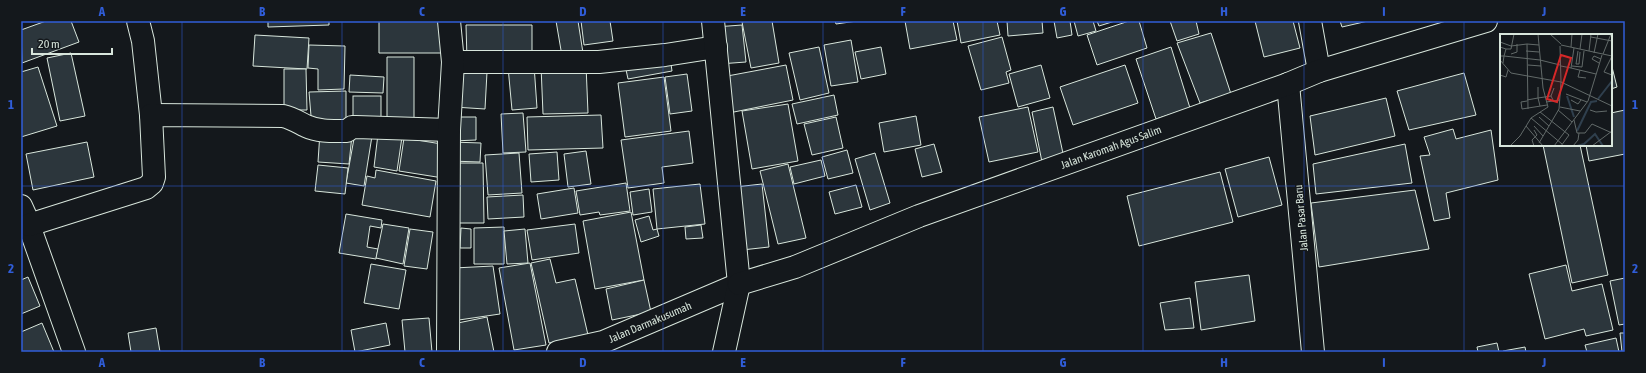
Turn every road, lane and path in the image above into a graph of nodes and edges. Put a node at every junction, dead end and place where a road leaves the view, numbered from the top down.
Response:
1 (138, 21) edge
2 (449, 21) edge
3 (713, 21) edge
4 (1310, 21) edge
5 (1486, 21) edge
6 (716, 46) junction
7 (453, 62) junction
8 (1319, 71) junction
9 (1288, 84) junction
10 (151, 115) junction
11 (450, 130) junction
12 (25, 216) edge
13 (739, 284) junction
14 (74, 352) edge
15 (448, 352) edge
16 (558, 352) edge
17 (724, 352) edge
18 (1313, 352) edge

1 - 10 street
2 - 7 street
3 - 6 street
4 - 8 street
5 - 8 street, Jalan Karomah Agus Salim
6 - 7 street
6 - 13 street
7 - 11 street
8 - 9 street, Jalan Karomah Agus Salim
9 - 13 street, Jalan Karomah Agus Salim
9 - 18 street, Jalan Pasar Baru
10 - 11 street
10 - 12 street
11 - 15 street
12 - 14 street
13 - 16 street, Jalan Darmakusumah
13 - 17 street

